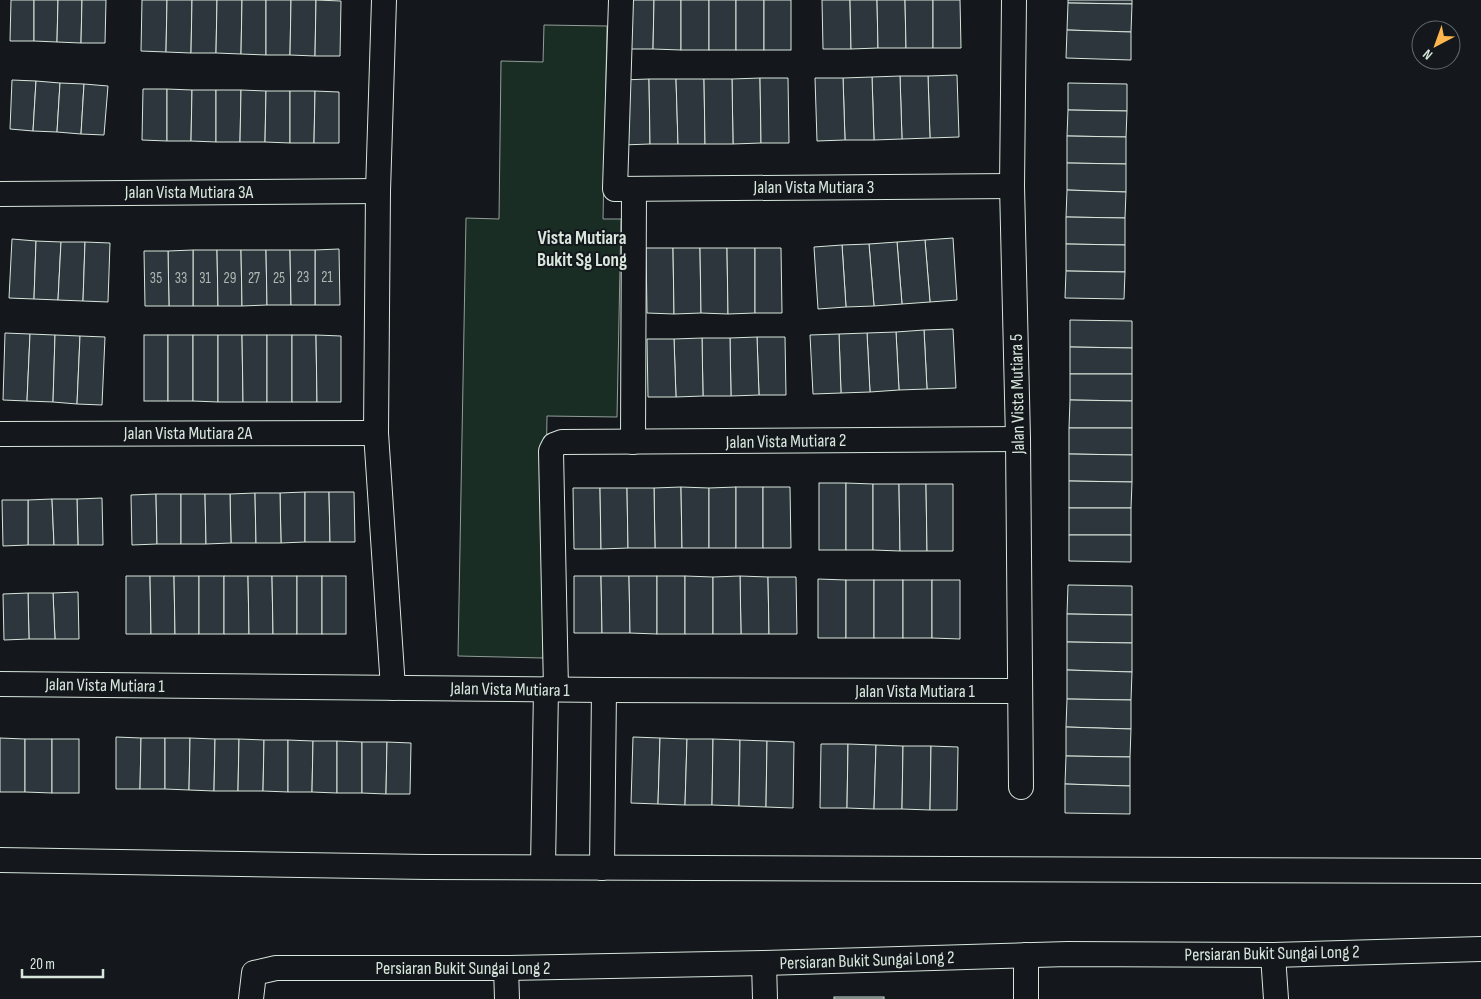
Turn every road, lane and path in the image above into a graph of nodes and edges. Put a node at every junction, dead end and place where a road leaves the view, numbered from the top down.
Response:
1 (384, 0) edge
2 (621, 0) edge
3 (1014, 0) edge
4 (1012, 186) junction
5 (625, 189) junction
6 (378, 191) junction
7 (0, 194) edge
8 (376, 433) junction
9 (0, 434) edge
10 (1018, 439) junction
11 (633, 442) junction
12 (0, 684) edge
13 (393, 688) junction
14 (551, 689) junction
15 (604, 690) junction
16 (1020, 691) junction
17 (1021, 787) dead end
18 (0, 860) edge
19 (543, 867) junction
20 (602, 868) junction
21 (1481, 871) edge
22 (1481, 949) edge
23 (1026, 955) junction
24 (1273, 955) junction
25 (764, 963) junction
26 (506, 968) junction
27 (251, 999) edge
28 (507, 999) edge
29 (765, 999) edge
30 (1026, 999) edge
31 (1276, 999) edge

1 - 6 street
2 - 5 street
3 - 4 street, Jalan Vista Mutiara 5
4 - 5 street, Jalan Vista Mutiara 3
4 - 10 street, Jalan Vista Mutiara 5
5 - 11 street
6 - 7 street, Jalan Vista Mutiara 3A
6 - 8 street
8 - 9 street, Jalan Vista Mutiara 2A
8 - 13 street
10 - 11 street, Jalan Vista Mutiara 2
10 - 16 street, Jalan Vista Mutiara 5
11 - 14 street, Jalan Vista Mutiara 2
12 - 13 street, Jalan Vista Mutiara 1
13 - 14 street, Jalan Vista Mutiara 1
14 - 15 street, Jalan Vista Mutiara 1
14 - 19 street
15 - 16 street, Jalan Vista Mutiara 1
15 - 20 street
16 - 17 street, Jalan Vista Mutiara 5
18 - 19 street
19 - 20 street
20 - 21 street
22 - 24 street, Persiaran Bukit Sungai Long 2
23 - 24 street, Persiaran Bukit Sungai Long 2
23 - 25 street, Persiaran Bukit Sungai Long 2
23 - 30 street
24 - 31 street
25 - 26 street, Persiaran Bukit Sungai Long 2
25 - 29 street
26 - 27 street, Persiaran Bukit Sungai Long 2
26 - 28 street

